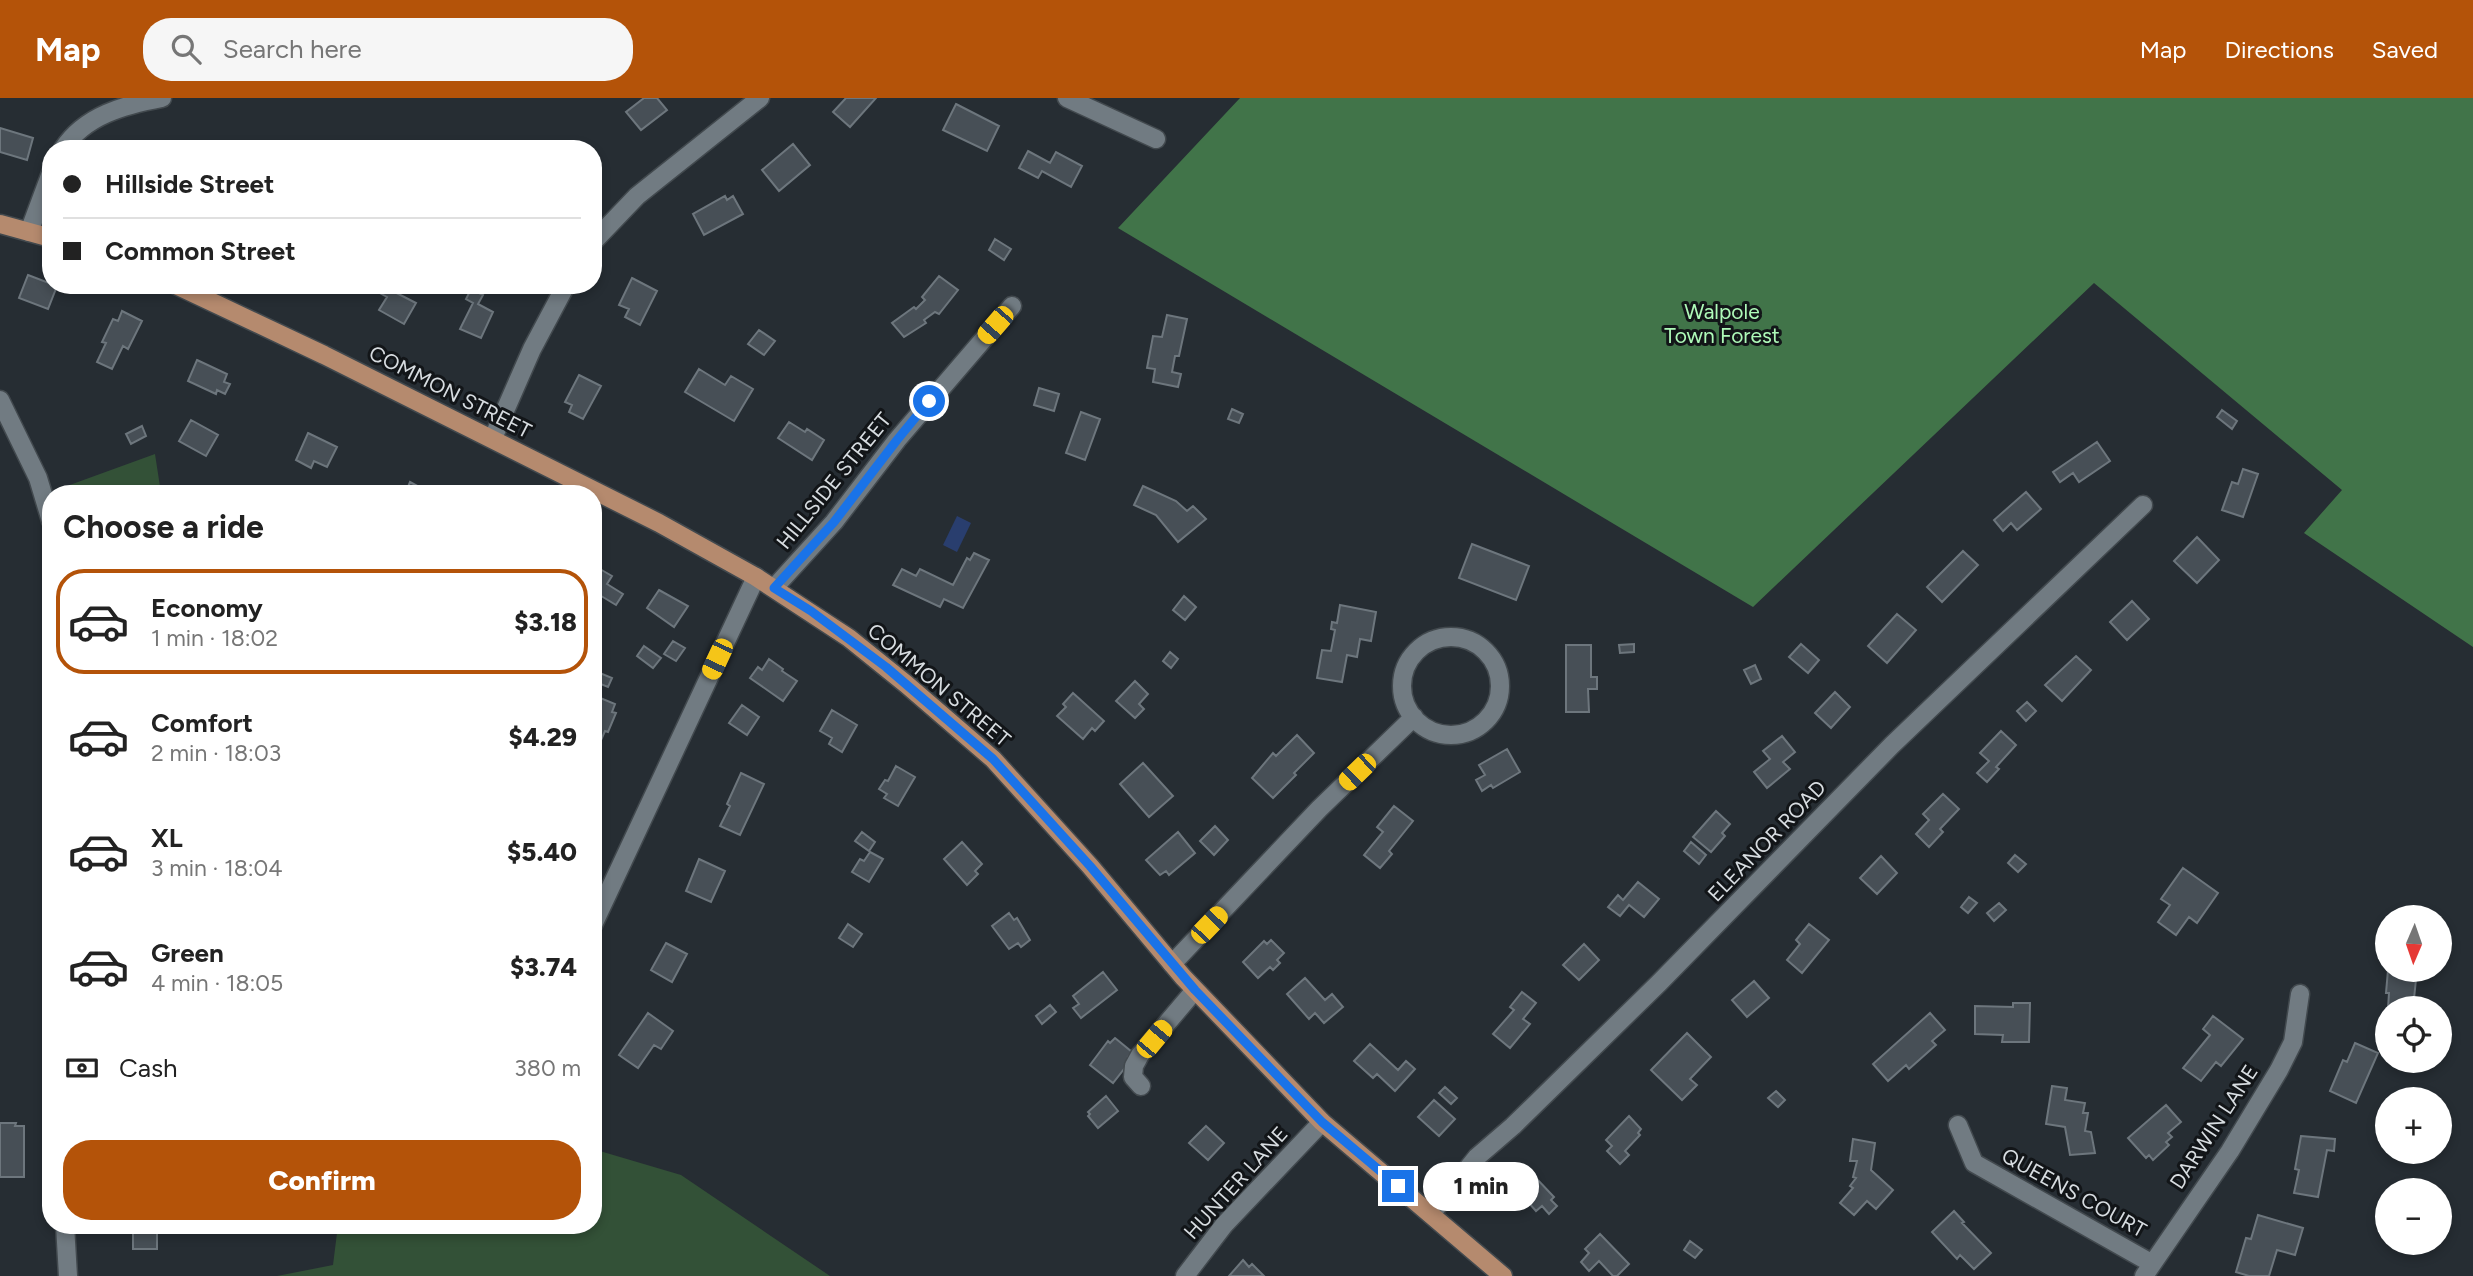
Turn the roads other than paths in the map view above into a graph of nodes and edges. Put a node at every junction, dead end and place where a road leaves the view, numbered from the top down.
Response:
1 (162, 98) edge
2 (760, 98) edge
3 (1067, 98) edge
4 (1156, 139) dead end
5 (69, 140) edge
6 (42, 197) edge
7 (0, 224) edge
8 (29, 232) junction
9 (602, 233) edge
10 (42, 236) edge
11 (195, 294) edge
12 (561, 294) edge
13 (1012, 306) dead end
14 (0, 400) edge
15 (493, 438) junction
16 (585, 485) edge
17 (42, 491) edge
18 (602, 494) edge
19 (2143, 505) dead end
20 (757, 577) junction
21 (774, 588) junction
22 (1414, 717) junction
23 (602, 906) edge
24 (1172, 964) junction
25 (1195, 990) junction
26 (2300, 994) dead end
27 (1141, 1086) dead end
28 (1322, 1122) junction
29 (1958, 1125) dead end
30 (1431, 1214) junction
31 (66, 1234) edge
32 (2147, 1269) edge
33 (68, 1276) edge
34 (1185, 1276) edge
35 (1503, 1276) edge

1 - 5 street
2 - 9 street
3 - 4 street
6 - 8 street
7 - 8 main road
8 - 10 main road
11 - 15 main road, COMMON STREET
12 - 15 street
13 - 21 street, HILLSIDE STREET
14 - 17 street
15 - 16 main road, COMMON STREET
18 - 20 main road, COMMON STREET
19 - 30 street, ELEANOR ROAD
20 - 21 main road, COMMON STREET
20 - 23 street
21 - 24 main road, COMMON STREET
22 - 22 street
22 - 24 street
24 - 25 main road, COMMON STREET
25 - 27 street
25 - 28 main road, COMMON STREET
26 - 32 street, DARWIN LANE
28 - 30 main road, COMMON STREET
28 - 34 street, HUNTER LANE
29 - 32 street, QUEENS COURT
30 - 35 main road, COMMON STREET
31 - 33 street

